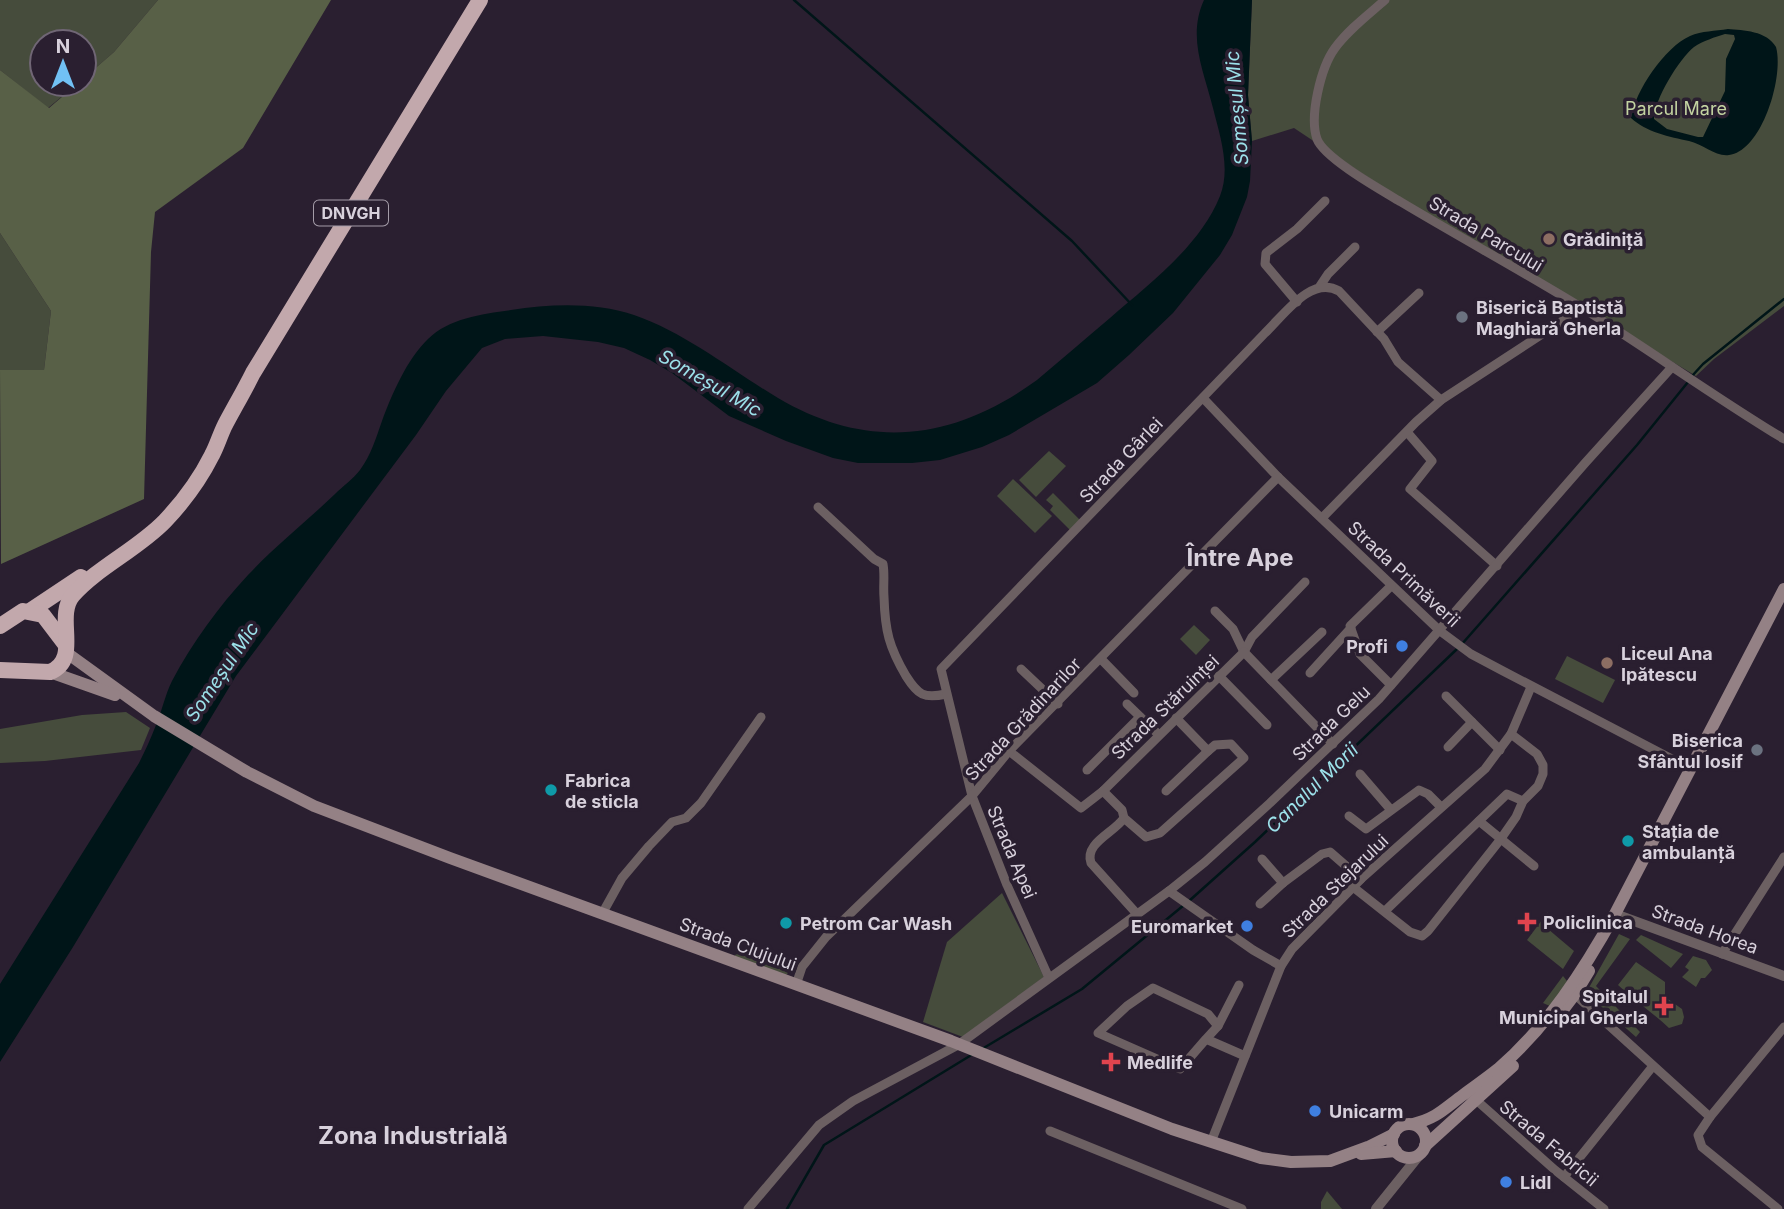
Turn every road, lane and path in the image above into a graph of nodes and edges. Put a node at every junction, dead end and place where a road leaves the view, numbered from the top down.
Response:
1 (480, 0) edge
2 (1385, 0) edge
3 (1325, 201) dead end
4 (1355, 247) dead end
5 (1325, 286) junction
6 (1419, 293) dead end
7 (1297, 302) junction
8 (1582, 308) junction
9 (1377, 332) junction
10 (1676, 370) junction
11 (1203, 398) junction
12 (1441, 400) junction
13 (224, 427) junction
14 (1407, 432) junction
15 (1784, 439) edge
16 (1278, 477) junction
17 (818, 507) dead end
18 (1322, 518) junction
19 (1497, 566) junction
20 (1305, 582) dead end
21 (1391, 586) junction
22 (1784, 589) edge
23 (30, 611) junction
24 (1215, 611) dead end
25 (0, 626) edge
26 (1351, 628) junction
27 (1440, 631) junction
28 (1322, 632) dead end
29 (66, 650) junction
30 (1244, 652) junction
31 (1101, 659) junction
32 (941, 669) joint
33 (1021, 669) dead end
34 (0, 670) edge
35 (50, 672) junction
36 (1310, 673) dead end
37 (1219, 676) junction
38 (1271, 680) junction
39 (1391, 685) junction
40 (1531, 687) junction
41 (1134, 693) dead end
42 (946, 694) junction
43 (1446, 696) dead end
44 (132, 702) junction
45 (1058, 704) junction
46 (1127, 704) dead end
47 (1140, 716) junction
48 (761, 717) dead end
49 (1176, 718) junction
50 (1472, 722) junction
51 (1266, 725) dead end
52 (1158, 734) junction
53 (1511, 734) junction
54 (1333, 744) junction
55 (1448, 747) dead end
56 (1500, 750) junction
57 (1009, 751) junction
58 (1208, 751) junction
59 (1691, 769) junction
60 (1087, 770) dead end
61 (1360, 774) dead end
62 (1102, 791) junction
63 (1166, 791) dead end
64 (972, 796) junction
65 (1523, 801) junction
66 (1441, 807) junction
67 (1391, 810) junction
68 (1349, 816) dead end
69 (1124, 818) junction
70 (1479, 821) junction
71 (1500, 840) junction
72 (1784, 858) edge
73 (1262, 859) dead end
74 (1534, 866) dead end
75 (1362, 879) junction
76 (1283, 883) junction
77 (1353, 887) junction
78 (1169, 891) junction
79 (1259, 904) dead end
80 (1385, 911) junction
81 (602, 914) junction
82 (1137, 914) junction
83 (1615, 914) junction
84 (1722, 954) junction
85 (1281, 966) junction
86 (1784, 976) edge
87 (1049, 978) junction
88 (796, 985) junction
89 (1239, 985) dead end
90 (1572, 992) junction
91 (1218, 1026) junction
92 (1784, 1027) edge
93 (1206, 1039) junction
94 (963, 1046) junction
95 (1245, 1056) junction
96 (1653, 1066) junction
97 (1488, 1082) junction
98 (1475, 1099) junction
99 (1452, 1103) junction
100 (1710, 1117) junction
101 (1413, 1124) junction
102 (1050, 1131) dead end
103 (1394, 1134) junction
104 (1210, 1142) junction
105 (1423, 1149) junction
106 (1351, 1154) junction
107 (1400, 1154) junction
108 (1401, 1177) junction
109 (1564, 1177) junction
110 (1784, 1203) edge
111 (1223, 1205) edge
112 (748, 1209) edge
113 (1242, 1209) edge
114 (1376, 1209) edge
115 (1604, 1209) edge
116 (1778, 1209) edge

1 - 13 highway, DNVGH
2 - 8 street, Strada Parcului
3 - 7 street
4 - 5 street, Strada Gârlei
5 - 7 street, Strada Gârlei
5 - 9 street
6 - 9 street
7 - 11 street, Strada Gârlei
8 - 10 street, Strada Parcului
8 - 12 street
9 - 12 street
10 - 15 street, Strada Parcului
10 - 19 street, Strada Gelu
11 - 16 street, Strada Primăverii
11 - 32 street, Strada Gârlei
12 - 14 street
13 - 23 highway, DNVGH
13 - 29 highway, DNVGH
14 - 18 street
14 - 19 street
16 - 18 street, Strada Primăverii
16 - 31 street, Strada Grădinarilor
17 - 42 street
18 - 21 street, Strada Primăverii
19 - 27 street, Strada Gelu
20 - 30 street
21 - 26 street
21 - 27 street, Strada Primăverii
22 - 59 main road
23 - 25 highway
23 - 29 highway
24 - 30 street
26 - 36 street
26 - 39 street
27 - 39 street, Strada Gelu
27 - 40 street, Strada Primăverii
28 - 38 street
29 - 35 highway
29 - 44 main road, Strada Clujului
30 - 37 street, Strada Stăruinței
30 - 38 street, Strada Stăruinței
31 - 41 street
31 - 45 street, Strada Grădinarilor
32 - 42 street, Strada Apei
33 - 45 street
34 - 35 highway
35 - 44 main road, Strada Clujului
37 - 49 street, Strada Stăruinței
37 - 51 street
38 - 54 street, Strada Stăruinței
39 - 54 street, Strada Gelu
40 - 53 street, Strada Stejarului
40 - 59 street, Strada Primăverii
42 - 64 street, Strada Apei
43 - 50 street
44 - 81 main road, Strada Clujului
45 - 57 street, Strada Grădinarilor
46 - 47 street
47 - 52 street
47 - 60 street
48 - 81 street
49 - 52 street, Strada Stăruinței
49 - 58 street
50 - 55 street
50 - 56 street
52 - 62 street, Strada Stăruinței
53 - 56 street, Strada Stejarului
53 - 65 street
54 - 78 street, Strada Gelu
56 - 66 street, Strada Stejarului
57 - 62 street, Strada Stăruinței
57 - 64 street, Strada Grădinarilor
58 - 63 street
58 - 69 street
59 - 83 main road
61 - 67 street
62 - 69 street
64 - 87 street, Strada Apei
64 - 88 street, Strada Grădinarilor
65 - 70 street
65 - 71 street
66 - 67 street
66 - 75 street, Strada Stejarului
67 - 68 street
69 - 82 street
70 - 71 street
70 - 80 street
71 - 74 street
71 - 80 street
72 - 84 street
73 - 76 street
75 - 76 street
75 - 77 street, Strada Stejarului
76 - 79 street
77 - 80 street
77 - 85 street, Strada Stejarului
78 - 82 street, Strada Gelu
78 - 85 street
81 - 88 main road, Strada Clujului
82 - 87 street, Strada Gelu
83 - 84 street, Strada Horea
83 - 90 main road
84 - 86 street, Strada Horea
85 - 95 street, Strada Stejarului
87 - 94 street, Strada Gelu
88 - 94 main road, Strada Clujului
89 - 91 street
90 - 96 street
90 - 97 main road
91 - 93 street
91 - 93 street
92 - 100 street
93 - 95 street
94 - 104 main road, Strada Clujului
94 - 112 street, Strada Gelu
95 - 104 street, Strada Stejarului
96 - 100 street
96 - 109 street
97 - 98 main road
97 - 99 main road, Strada Clujului
98 - 99 street
98 - 105 main road
98 - 109 street, Strada Fabricii
99 - 101 main road, Strada Clujului
100 - 116 street
101 - 103 main road, Strada Clujului
101 - 105 main road
102 - 111 street
103 - 106 main road, Strada Clujului
103 - 107 main road
104 - 106 main road, Strada Clujului
105 - 107 main road, Strada Clujului
105 - 108 street
106 - 107 main road, Strada Clujului
107 - 108 street
108 - 114 street
109 - 115 street, Strada Fabricii
110 - 116 street
111 - 113 street

